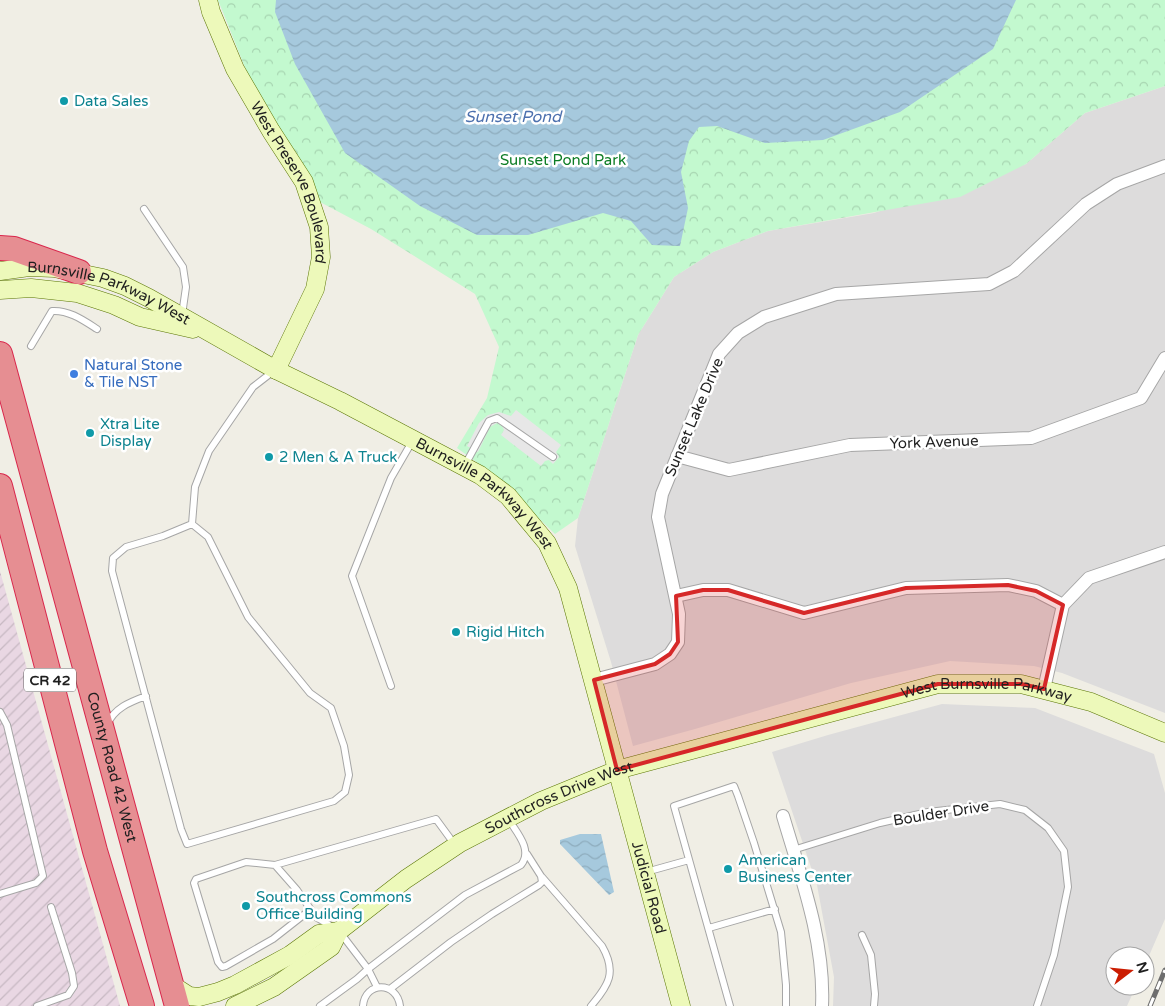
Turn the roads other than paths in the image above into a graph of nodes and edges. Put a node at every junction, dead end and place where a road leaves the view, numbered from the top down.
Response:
1 (208, 0) edge
2 (1165, 166) edge
3 (144, 209) dead end
4 (0, 248) edge
5 (0, 271) edge
6 (78, 272) junction
7 (0, 290) edge
8 (182, 316) junction
9 (97, 329) dead end
10 (212, 333) junction
11 (31, 346) dead end
12 (0, 354) edge
13 (1165, 358) edge
14 (276, 370) junction
15 (413, 439) junction
16 (677, 456) junction
17 (553, 457) dead end
18 (464, 466) junction
19 (0, 486) edge
20 (192, 524) junction
21 (1165, 552) edge
22 (676, 596) junction
23 (1063, 605) junction
24 (594, 680) junction
25 (391, 686) dead end
26 (1044, 689) junction
27 (146, 696) junction
28 (0, 712) edge
29 (805, 720) joint
30 (1165, 733) edge
31 (103, 735) junction
32 (617, 770) junction
33 (783, 816) dead end
34 (509, 818) junction
35 (456, 846) junction
36 (793, 850) junction
37 (95, 851) junction
38 (527, 854) junction
39 (689, 860) junction
40 (275, 865) junction
41 (645, 872) junction
42 (541, 876) junction
43 (0, 894) edge
44 (52, 907) dead end
45 (775, 909) junction
46 (310, 910) junction
47 (709, 928) junction
48 (339, 931) junction
49 (862, 936) dead end
50 (368, 968) junction
51 (170, 983) junction
52 (377, 987) junction
53 (390, 989) junction
54 (37, 1006) edge
55 (142, 1006) edge
56 (160, 1006) edge
57 (177, 1006) edge
58 (236, 1006) edge
59 (320, 1006) edge
60 (363, 1006) edge
61 (400, 1006) edge
62 (591, 1006) edge
63 (681, 1006) edge
64 (730, 1006) edge
65 (786, 1006) edge
66 (822, 1006) edge
67 (874, 1006) edge
68 (1037, 1006) edge

1 - 14 street, West Preserve Boulevard
2 - 16 street, Sunset Lake Drive
3 - 8 lane
4 - 6 highway
5 - 6 street, Burnsville Parkway West
6 - 8 street, Burnsville Parkway West
7 - 10 street, Burnsville Parkway West
8 - 10 street, Burnsville Parkway West
9 - 11 lane
10 - 14 street, Burnsville Parkway West
12 - 31 highway, County Road 42 West / CR 42
13 - 16 street, York Avenue
14 - 15 street, Burnsville Parkway West
14 - 20 lane
15 - 18 street, Burnsville Parkway West
15 - 25 lane
16 - 22 street, Sunset Lake Drive
17 - 18 lane
18 - 24 street, Burnsville Parkway West
19 - 37 highway, CR 42
20 - 27 lane
20 - 27 lane
21 - 23 street
22 - 23 street
22 - 24 street, Sunset Lake Drive
23 - 26 street
24 - 32 street, Burnsville Parkway West
26 - 29 street, West Burnsville Parkway
26 - 30 street, West Burnsville Parkway
27 - 31 lane
28 - 43 lane
29 - 32 street, Southcross Drive West
31 - 51 highway, County Road 42 West / CR 42
32 - 34 street, Southcross Drive West
32 - 41 street, Judicial Road
33 - 36 street
34 - 35 street, Southcross Drive West
34 - 38 lane
35 - 40 lane
35 - 48 street, Southcross Drive West
36 - 66 street
36 - 68 lane, Boulder Drive
37 - 55 highway, CR 42
37 - 56 highway
38 - 42 lane
38 - 50 lane
39 - 41 lane
39 - 45 lane
39 - 47 lane
40 - 46 lane
40 - 46 lane
41 - 63 street, Judicial Road
42 - 53 lane
42 - 62 lane
44 - 54 lane
45 - 47 lane
45 - 65 lane
46 - 48 lane
47 - 64 lane
48 - 50 lane
48 - 51 street, Southcross Drive West
48 - 58 street, Southcross Drive West
49 - 67 lane
50 - 52 lane
50 - 59 lane
51 - 57 highway, County Road 42 West / CR 42
52 - 53 lane
52 - 60 lane
53 - 61 lane

